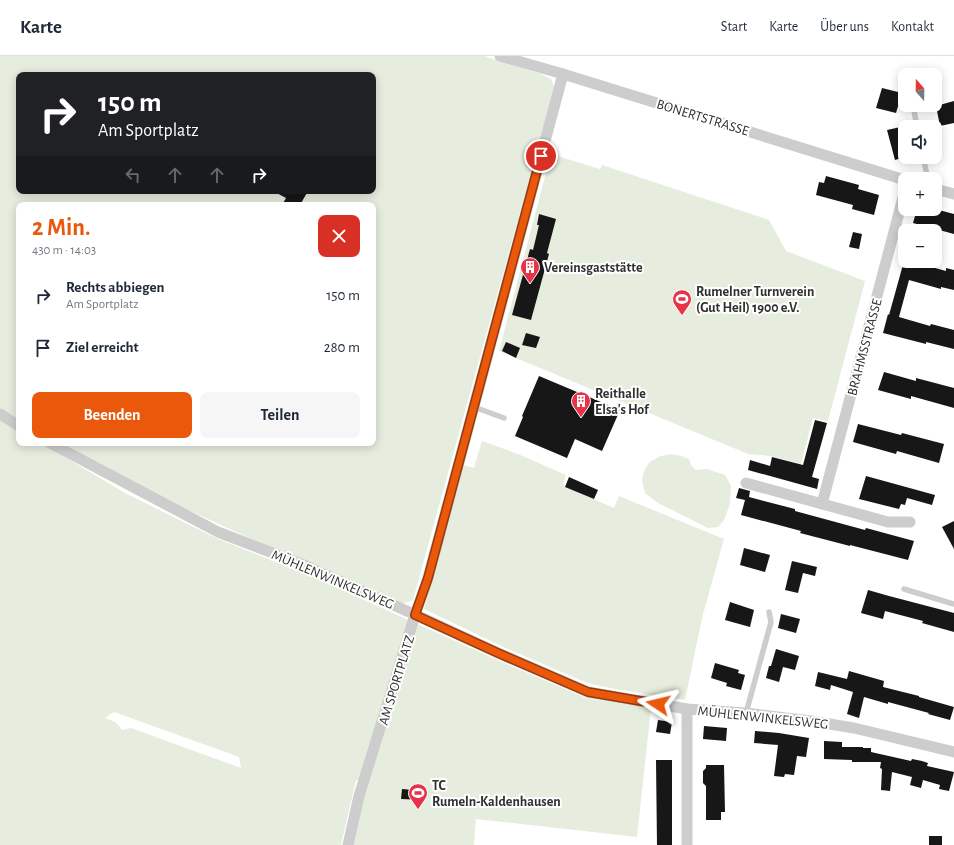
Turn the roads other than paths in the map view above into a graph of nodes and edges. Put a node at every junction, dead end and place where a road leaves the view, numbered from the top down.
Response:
1 (500, 56) edge
2 (563, 74) junction
3 (898, 178) edge
4 (942, 191) edge
5 (954, 194) edge
6 (898, 216) edge
7 (474, 407) junction
8 (0, 414) edge
9 (504, 418) dead end
10 (16, 424) edge
11 (56, 446) edge
12 (746, 483) dead end
13 (822, 504) junction
14 (910, 522) dead end
15 (904, 589) dead end
16 (954, 604) edge
17 (769, 612) dead end
18 (415, 615) junction
19 (687, 709) junction
20 (746, 713) junction
21 (954, 752) edge
22 (348, 845) edge
23 (687, 845) edge

1 - 2 street, BONERTSTRASSE
2 - 3 street, BONERTSTRASSE
2 - 7 street, AM SPORTPLATZ
4 - 5 street
6 - 13 street, BRAHMSSTRASSE
7 - 9 lane
7 - 18 street, AM SPORTPLATZ
8 - 10 street
11 - 18 street, MÜHLENWINKELSWEG
12 - 13 street
13 - 14 street
15 - 16 lane
17 - 20 lane
18 - 19 street, MÜHLENWINKELSWEG
18 - 22 street, AM SPORTPLATZ
19 - 20 street, MÜHLENWINKELSWEG
19 - 23 street
20 - 21 street, MÜHLENWINKELSWEG

